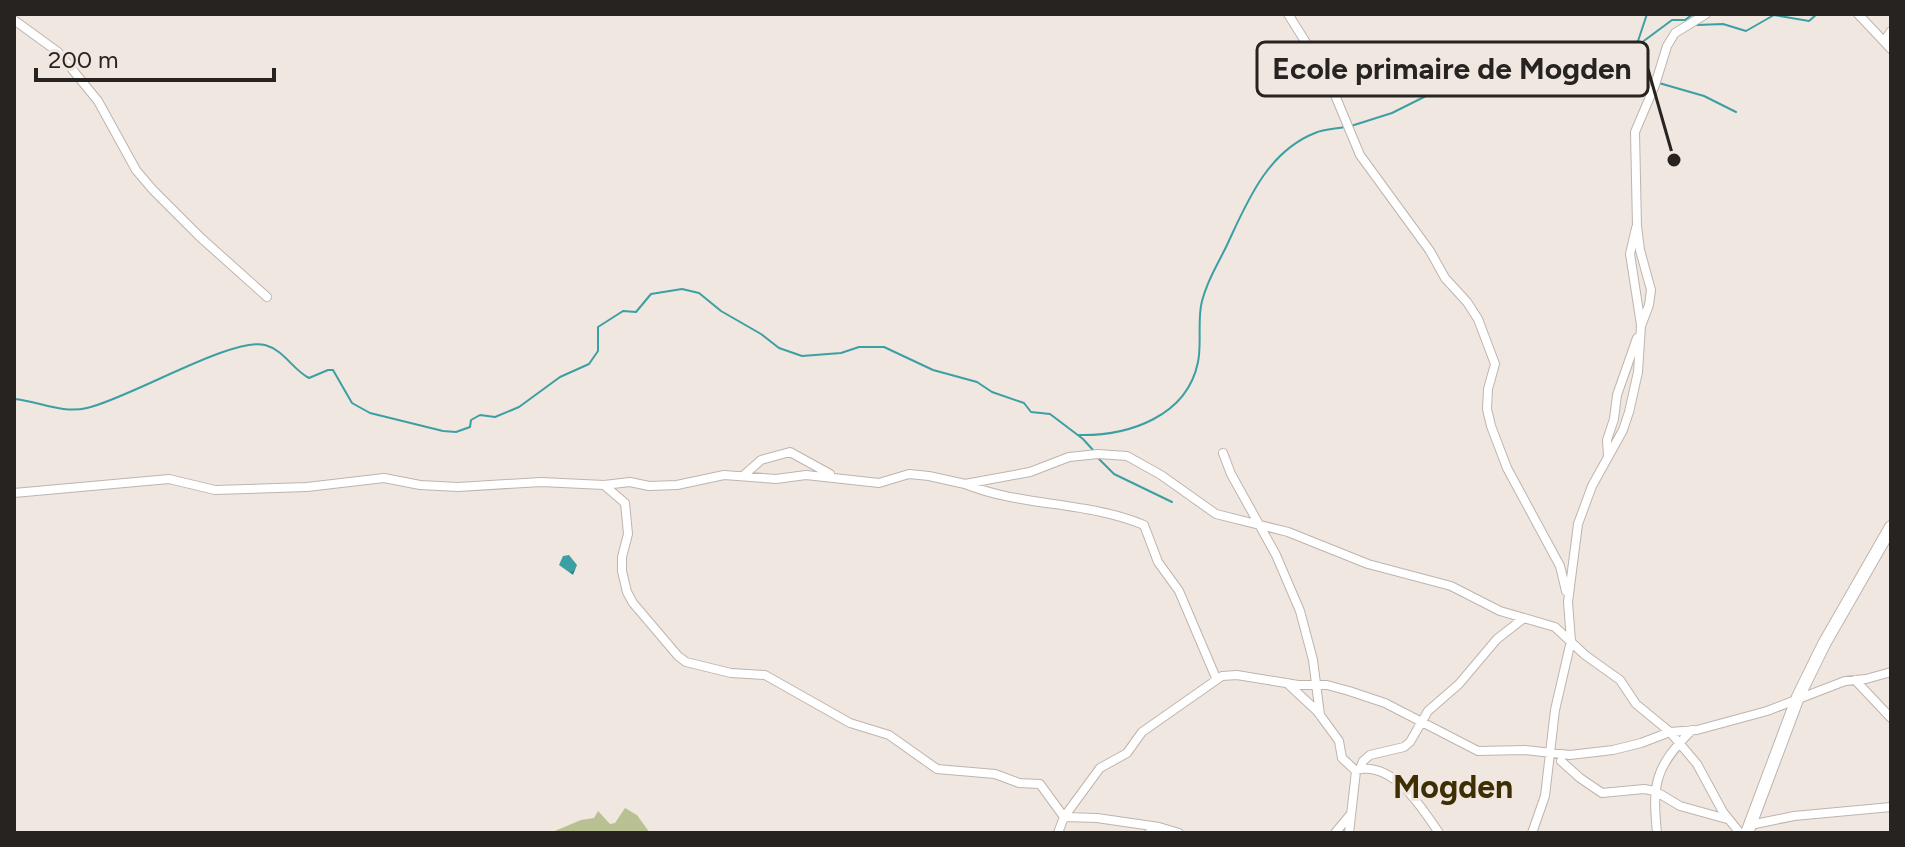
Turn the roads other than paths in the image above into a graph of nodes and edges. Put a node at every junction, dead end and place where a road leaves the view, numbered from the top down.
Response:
1 (1288, 14) edge
2 (1706, 14) edge
3 (1858, 14) edge
4 (1868, 14) edge
5 (14, 20) edge
6 (1891, 31) edge
7 (1877, 33) junction
8 (1888, 45) edge
9 (1637, 226) junction
10 (267, 297) dead end
11 (1641, 326) junction
12 (1223, 453) dead end
13 (1608, 456) junction
14 (743, 476) junction
15 (834, 477) junction
16 (965, 484) junction
17 (604, 485) junction
18 (14, 493) edge
19 (1258, 526) junction
20 (1891, 527) edge
21 (1568, 602) junction
22 (1524, 618) junction
23 (1571, 641) junction
24 (1891, 672) edge
25 (1216, 678) junction
26 (1855, 680) junction
27 (1287, 683) junction
28 (1315, 685) junction
29 (1798, 697) junction
30 (1320, 715) junction
31 (1891, 718) edge
32 (1421, 721) junction
33 (1692, 730) junction
34 (1670, 732) junction
35 (1679, 743) junction
36 (1550, 752) junction
37 (1570, 755) junction
38 (1561, 761) junction
39 (1358, 770) junction
40 (1549, 773) junction
41 (1655, 791) junction
42 (1891, 807) edge
43 (1350, 815) junction
44 (1064, 817) junction
45 (1729, 819) junction
46 (1159, 827) junction
47 (1746, 830) edge
48 (1058, 833) edge
49 (1149, 833) edge
50 (1179, 833) edge
51 (1335, 833) edge
52 (1349, 833) edge
53 (1439, 833) edge
54 (1532, 833) edge
55 (1657, 833) edge

1 - 21 street
2 - 9 street
3 - 7 street
4 - 7 street
5 - 10 street
6 - 8 street
7 - 8 street
9 - 11 street
9 - 11 street
11 - 13 street
11 - 13 street
12 - 19 street
13 - 21 street
14 - 15 street
14 - 15 street
14 - 17 street
15 - 16 street
16 - 19 street
16 - 25 street
17 - 18 street
17 - 44 street
19 - 22 street
19 - 28 street
20 - 29 street
21 - 23 street
22 - 23 street
22 - 32 street
23 - 34 street
23 - 36 street
24 - 26 street
25 - 27 street
25 - 44 street
26 - 29 street
26 - 31 street
27 - 28 street
27 - 30 street
28 - 30 street
28 - 32 street
29 - 33 street
29 - 47 street
30 - 39 street
32 - 36 street
32 - 39 street
33 - 34 street
33 - 35 street
34 - 35 street
34 - 37 street
35 - 41 street
35 - 45 street
36 - 37 street
36 - 40 street
37 - 38 street
38 - 40 street
38 - 41 street
39 - 43 street
39 - 53 street
40 - 54 street
41 - 45 street
41 - 55 street
42 - 47 street
43 - 51 street
43 - 52 street
44 - 46 street
44 - 48 street
45 - 47 street
46 - 49 street
46 - 50 street

